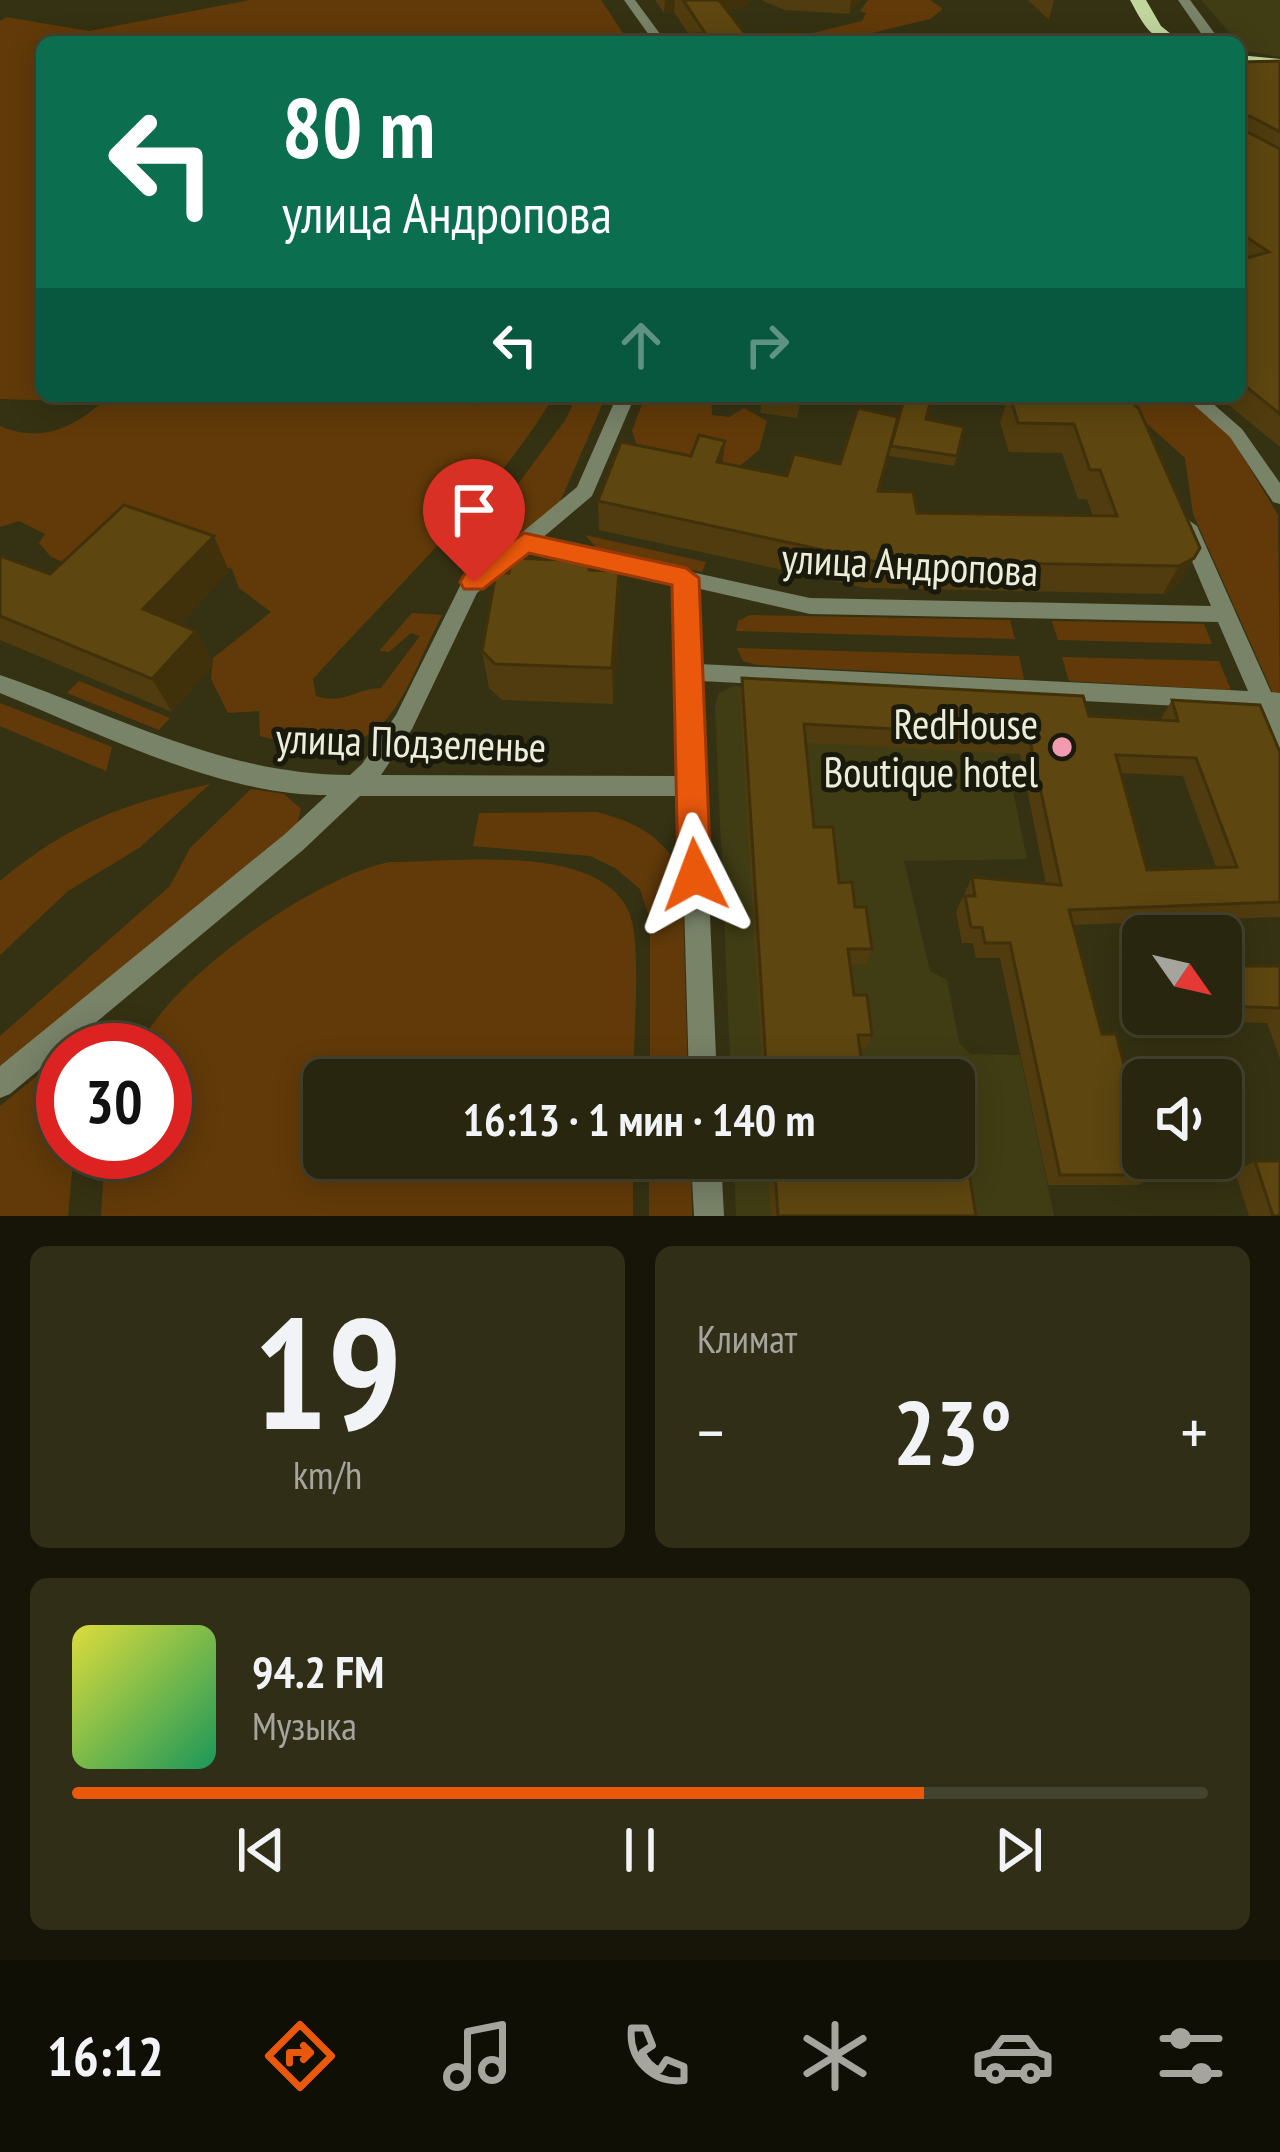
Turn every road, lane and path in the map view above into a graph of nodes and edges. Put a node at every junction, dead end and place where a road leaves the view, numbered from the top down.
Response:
1 (629, 0) edge
2 (1138, 0) edge
3 (1184, 0) edge
4 (656, 36) edge
5 (1156, 36) edge
6 (1210, 36) edge
7 (1245, 64) edge
8 (1280, 65) edge
9 (624, 402) edge
10 (1200, 402) edge
11 (1277, 488) edge
12 (1175, 500) edge
13 (524, 542) junction
14 (686, 578) junction
15 (1226, 614) junction
16 (688, 672) junction
17 (0, 684) edge
18 (1272, 702) edge
19 (1280, 739) edge
20 (356, 785) junction
21 (691, 786) junction
22 (702, 1059) edge
23 (0, 1084) edge
24 (707, 1179) edge
25 (709, 1216) edge

1 - 4 street
2 - 5 main road
3 - 6 street
7 - 8 main road
9 - 13 street
10 - 11 street
12 - 15 street
13 - 14 street, улица Андропова
13 - 20 street
14 - 15 street, улица Андропова
14 - 16 street
15 - 18 street
16 - 18 street
16 - 21 street
17 - 20 street, улица Подзеленье
18 - 19 street
20 - 21 street, улица Подзеленье
20 - 23 street
21 - 22 street
24 - 25 street

